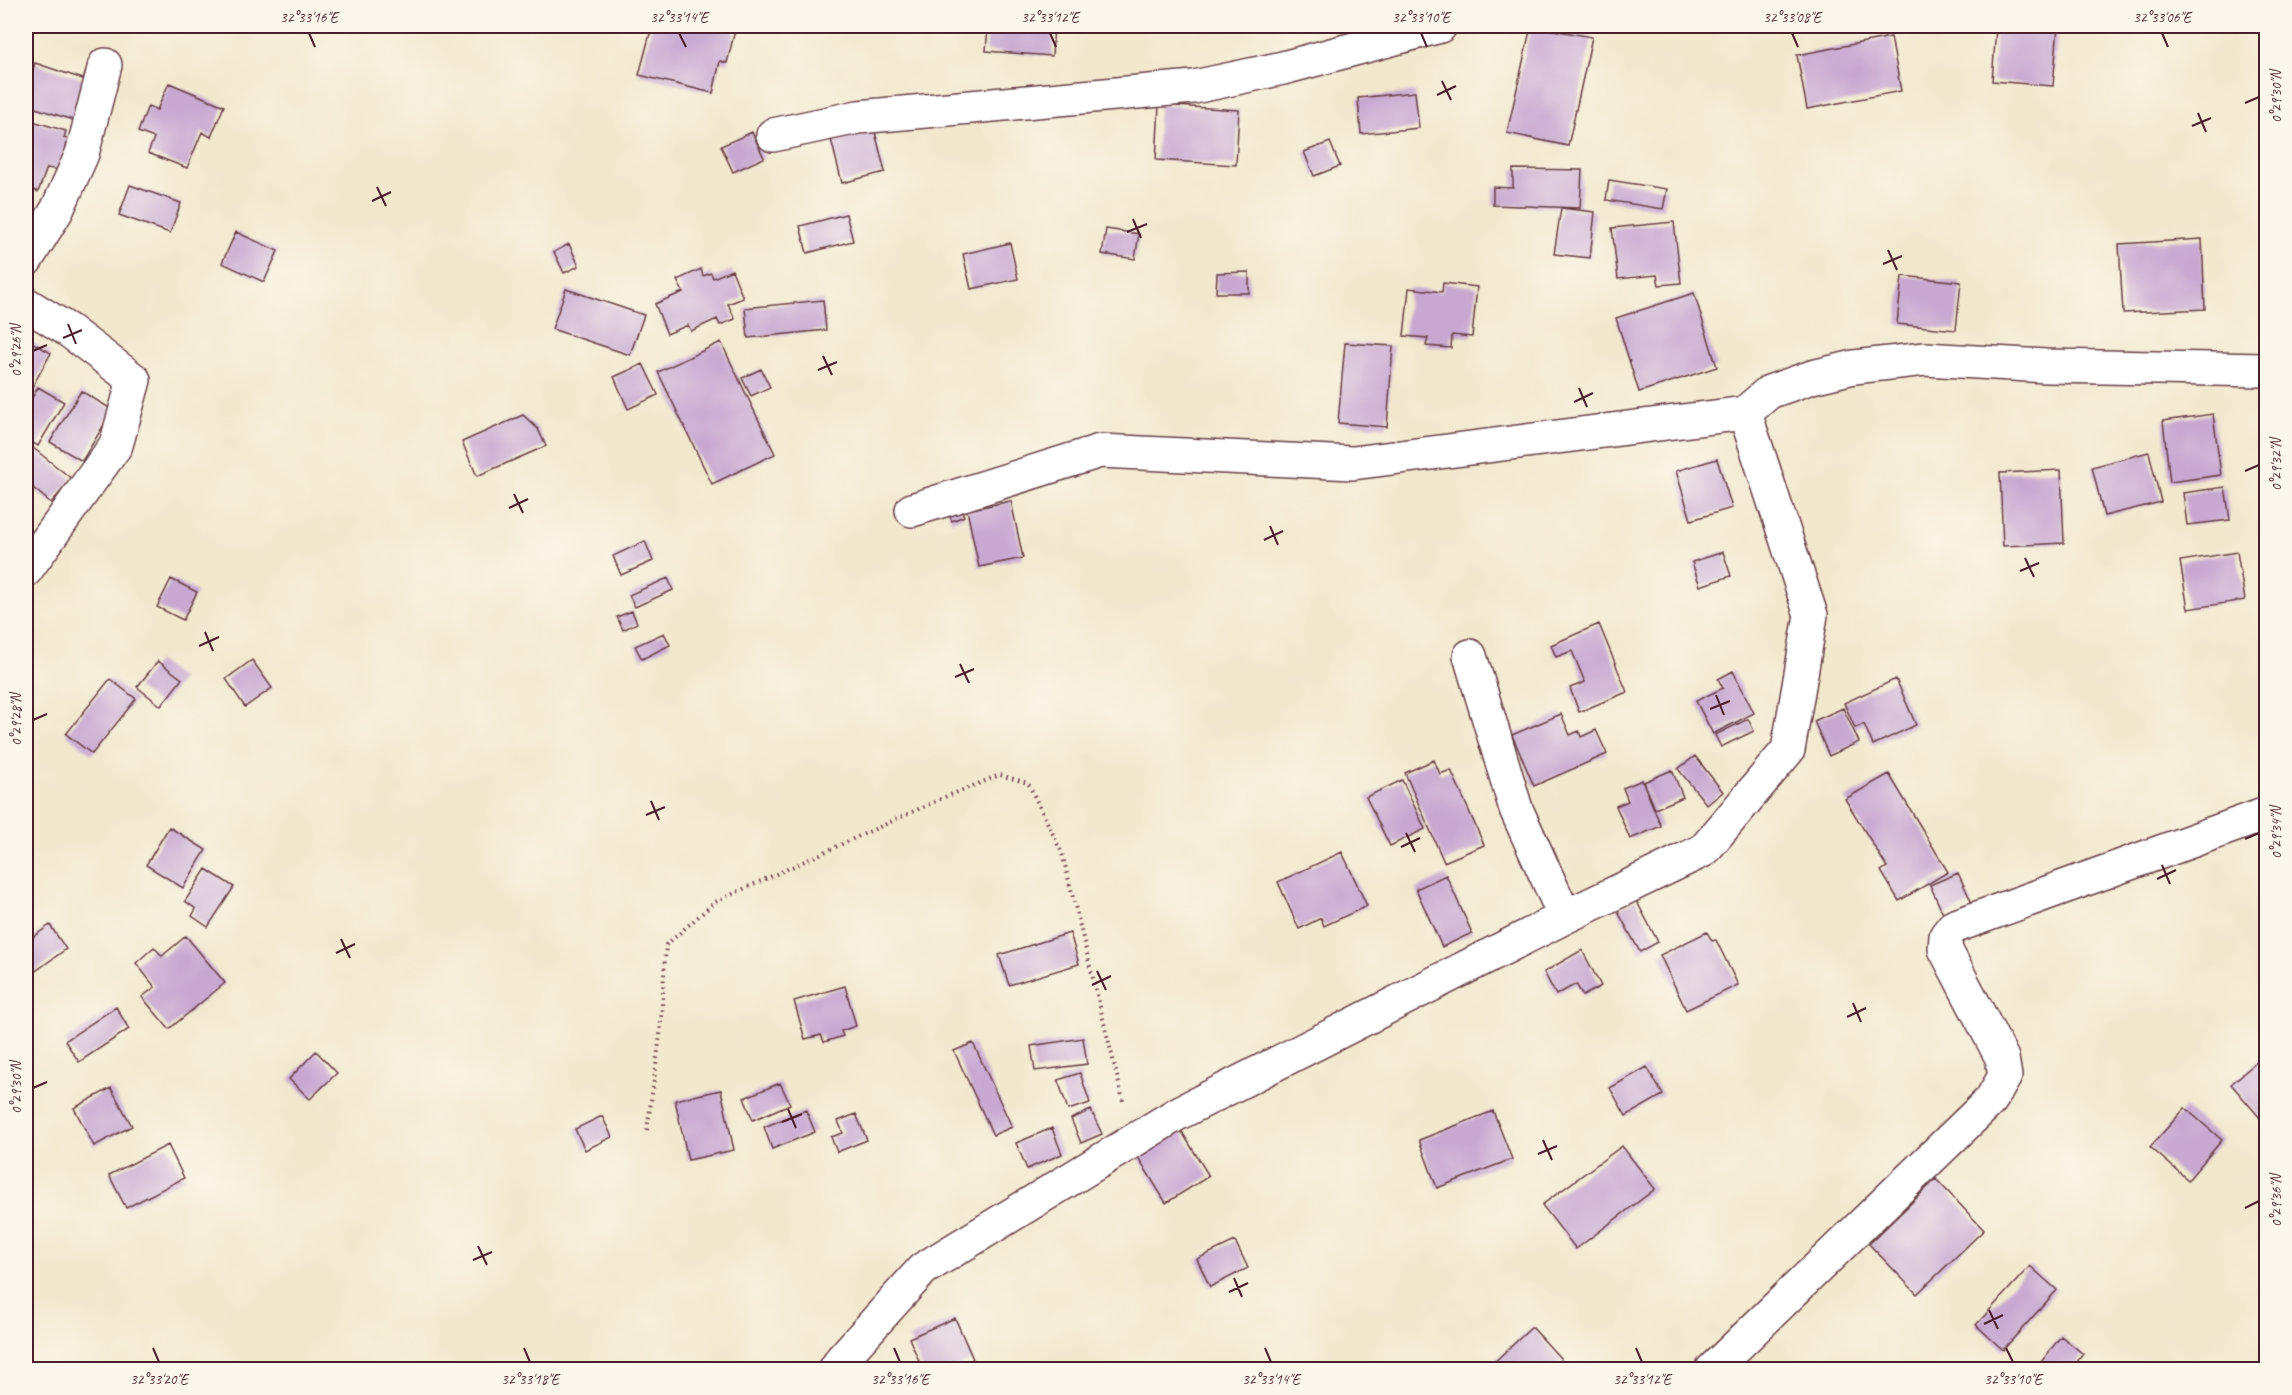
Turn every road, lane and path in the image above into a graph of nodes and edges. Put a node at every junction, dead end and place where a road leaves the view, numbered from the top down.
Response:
1 (1440, 26) edge
2 (105, 65) dead end
3 (773, 135) dead end
4 (26, 260) edge
5 (26, 304) edge
6 (2266, 370) edge
7 (1745, 413) junction
8 (912, 510) dead end
9 (26, 570) edge
10 (1470, 656) dead end
11 (2266, 814) edge
12 (1565, 917) junction
13 (1125, 1105) dead end
14 (647, 1130) dead end
15 (835, 1370) edge
16 (1712, 1370) edge

1 - 3 street
2 - 4 street
5 - 9 street
6 - 7 street
7 - 8 street
7 - 12 street
10 - 12 street
11 - 16 street
12 - 15 street
13 - 14 path

